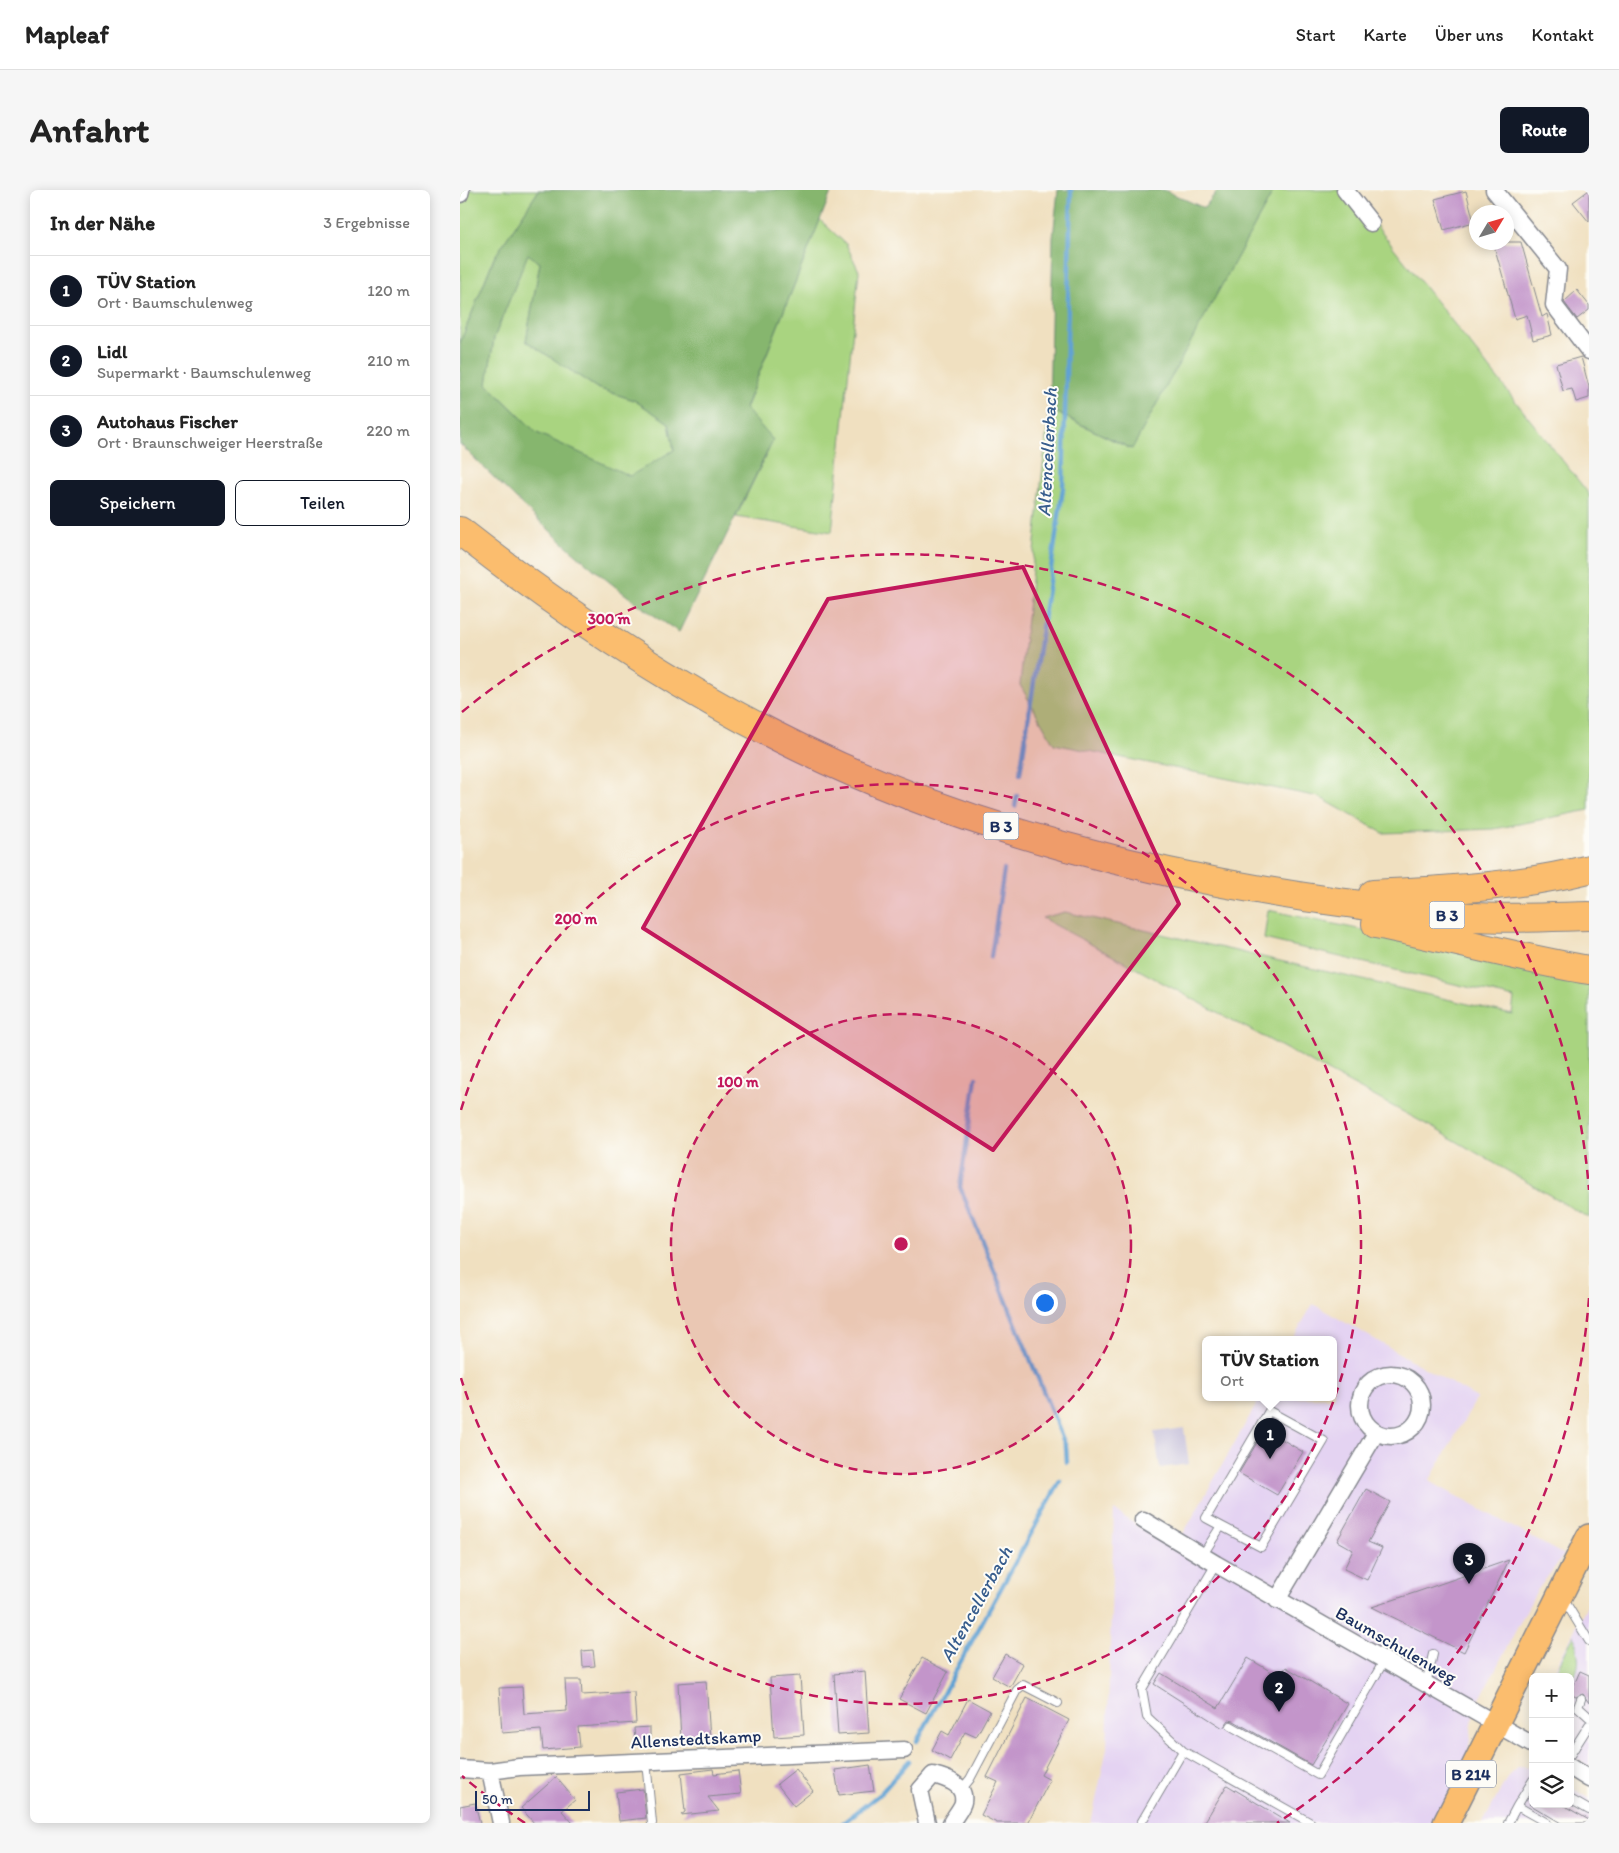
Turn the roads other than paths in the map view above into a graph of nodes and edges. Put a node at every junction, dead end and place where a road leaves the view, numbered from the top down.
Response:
1 (461, 190) edge
2 (1345, 190) edge
3 (1494, 190) edge
4 (460, 194) edge
5 (1371, 223) dead end
6 (1589, 351) edge
7 (460, 531) edge
8 (1589, 869) edge
9 (1232, 886) junction
10 (1306, 897) junction
11 (1589, 916) edge
12 (1589, 970) edge
13 (1376, 1433) dead end
14 (1143, 1520) dead end
15 (1221, 1526) junction
16 (1589, 1537) edge
17 (1209, 1560) junction
18 (1561, 1594) junction
19 (1277, 1600) junction
20 (1589, 1641) edge
21 (1432, 1654) dead end
22 (1384, 1661) junction
23 (1426, 1685) junction
24 (1581, 1699) dead end
25 (1058, 1703) dead end
26 (1589, 1717) edge
27 (1496, 1724) junction
28 (1589, 1725) edge
29 (1231, 1726) dead end
30 (1529, 1743) edge
31 (1574, 1749) edge
32 (904, 1750) dead end
33 (1183, 1751) junction
34 (646, 1761) junction
35 (460, 1769) edge
36 (1574, 1770) edge
37 (490, 1771) junction
38 (1589, 1779) edge
39 (1529, 1786) edge
40 (961, 1790) junction
41 (1574, 1801) edge
42 (1517, 1806) junction
43 (1589, 1810) edge
44 (501, 1823) edge
45 (652, 1823) edge
46 (928, 1823) edge
47 (950, 1823) edge
48 (1141, 1823) edge
49 (1311, 1823) edge
50 (1446, 1823) edge
51 (1508, 1823) edge
52 (1546, 1823) edge

1 - 4 street
2 - 5 street
3 - 6 street
7 - 9 highway, B 3
8 - 10 highway
9 - 10 highway, B 3
9 - 12 highway
10 - 11 highway, B 3
13 - 19 street
14 - 17 street, Baumschulenweg
15 - 15 lane
15 - 17 lane
16 - 18 main road, B 214
17 - 19 street, Baumschulenweg
17 - 33 lane
18 - 20 lane
18 - 27 main road, B 214
19 - 22 street, Baumschulenweg
21 - 23 lane
22 - 23 street, Baumschulenweg
22 - 29 lane
23 - 27 street, Baumschulenweg
24 - 26 lane
25 - 40 lane
27 - 30 street, Baumschulenweg
27 - 50 main road, B 214
28 - 31 lane
32 - 34 street, Allenstedtskamp
33 - 48 lane
33 - 49 lane
34 - 37 street, Allenstedtskamp
34 - 45 lane
35 - 37 street, Allenstedtskamp
36 - 38 street
37 - 44 street
39 - 42 lane
40 - 46 street
40 - 47 street
41 - 43 lane
42 - 51 lane
42 - 52 lane

